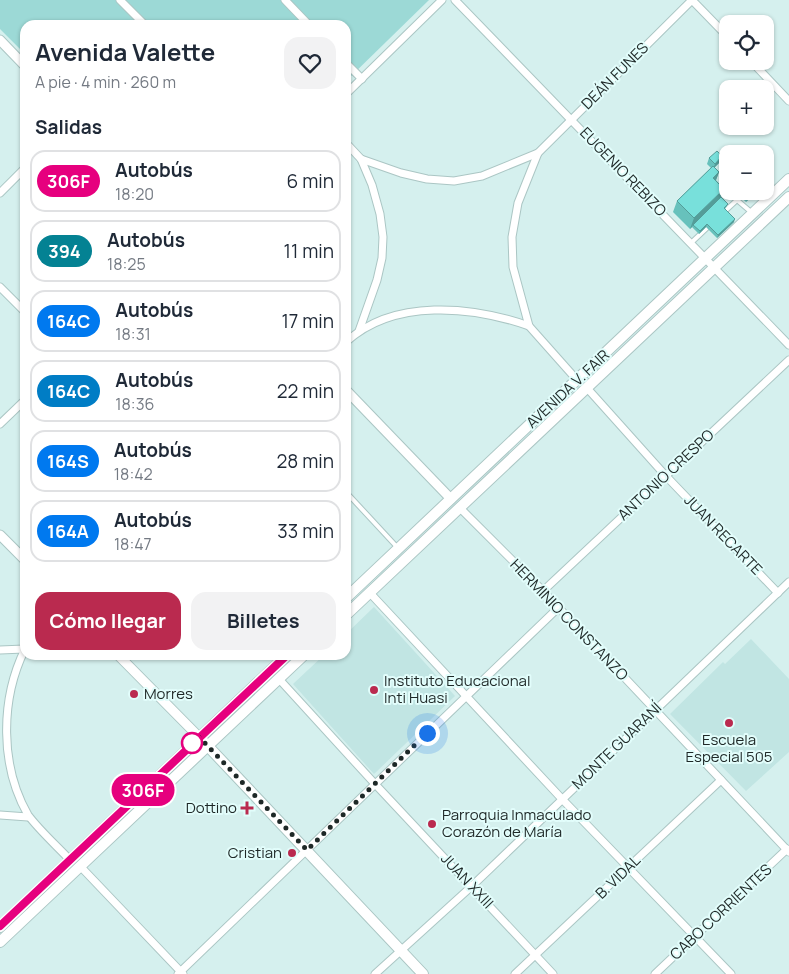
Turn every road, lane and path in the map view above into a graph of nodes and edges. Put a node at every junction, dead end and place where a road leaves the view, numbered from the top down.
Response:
1 (120, 0) edge
2 (285, 0) edge
3 (442, 0) edge
4 (455, 0) edge
5 (692, 0) edge
6 (140, 20) edge
7 (304, 20) edge
8 (719, 27) edge
9 (0, 40) edge
10 (20, 61) edge
11 (351, 67) edge
12 (760, 70) edge
13 (362, 78) junction
14 (351, 89) edge
15 (789, 101) edge
16 (572, 119) junction
17 (351, 148) edge
18 (538, 152) junction
19 (361, 158) junction
20 (20, 173) edge
21 (789, 179) edge
22 (0, 193) edge
23 (774, 193) edge
24 (789, 197) edge
25 (737, 200) joint
26 (767, 200) edge
27 (753, 214) junction
28 (718, 218) edge
29 (711, 224) edge
30 (692, 243) junction
31 (706, 258) junction
32 (715, 267) junction
33 (0, 287) edge
34 (20, 307) edge
35 (529, 326) junction
36 (359, 331) junction
37 (351, 338) edge
38 (789, 345) edge
39 (789, 360) edge
40 (578, 380) junction
41 (586, 388) junction
42 (351, 395) edge
43 (20, 405) edge
44 (0, 424) edge
45 (665, 475) junction
46 (351, 497) edge
47 (452, 499) junction
48 (460, 508) junction
49 (0, 535) edge
50 (398, 549) junction
51 (20, 555) edge
52 (789, 582) edge
53 (543, 591) junction
54 (351, 593) edge
55 (370, 593) junction
56 (778, 593) junction
57 (558, 608) junction
58 (351, 610) edge
59 (20, 649) edge
60 (0, 650) edge
61 (20, 659) edge
62 (128, 660) edge
63 (282, 660) edge
64 (299, 660) edge
65 (280, 679) junction
66 (466, 695) junction
67 (655, 709) junction
68 (199, 737) junction
69 (208, 746) junction
70 (721, 780) junction
71 (375, 784) junction
72 (562, 799) junction
73 (0, 815) edge
74 (28, 817) junction
75 (307, 850) junction
76 (788, 851) edge
77 (70, 860) junction
78 (80, 866) junction
79 (628, 867) junction
80 (472, 886) junction
81 (0, 926) edge
82 (696, 936) junction
83 (0, 942) edge
84 (402, 950) junction
85 (536, 956) junction
86 (181, 973) edge
87 (376, 974) edge
88 (423, 974) edge
89 (516, 974) edge
90 (553, 974) edge
91 (655, 974) edge
92 (731, 974) edge

1 - 6 street
2 - 7 street
3 - 13 street
4 - 16 street, EUGENIO REBIZO
5 - 8 street
5 - 16 street, DEÁN FUNES
9 - 10 street
11 - 13 street
12 - 15 street
13 - 14 street
16 - 18 street, DEÁN FUNES
16 - 30 street, EUGENIO REBIZO
17 - 19 street
18 - 19 street
18 - 35 street
19 - 36 street
20 - 22 street
21 - 23 main road, AVENIDA V. FAIR
24 - 32 main road, AVENIDA V. FAIR
25 - 27 lane
25 - 28 lane
26 - 27 main road, AVENIDA V. FAIR
27 - 31 main road, AVENIDA V. FAIR
29 - 30 lane
30 - 31 street, EUGENIO REBIZO
31 - 32 street, EUGENIO REBIZO
31 - 40 main road, AVENIDA V. FAIR
32 - 38 street, EUGENIO REBIZO
32 - 41 main road, AVENIDA V. FAIR
33 - 34 street
35 - 36 street
35 - 40 street
36 - 37 street
39 - 45 street, ANTONIO CRESPO
40 - 47 main road, AVENIDA V. FAIR
41 - 45 street, JUAN RECARTE
41 - 48 main road, AVENIDA V. FAIR
42 - 47 street, HERMINIO CONSTANZO
43 - 44 street
45 - 53 street, ANTONIO CRESPO
45 - 56 street, JUAN RECARTE
46 - 50 lane
47 - 48 main road, HERMINIO CONSTANZO
47 - 50 main road, AVENIDA V. FAIR
48 - 53 street, HERMINIO CONSTANZO
48 - 55 main road, AVENIDA V. FAIR
49 - 51 street
50 - 54 main road, AVENIDA V. FAIR
52 - 56 street, MONTE GUARANÍ
53 - 57 street, HERMINIO CONSTANZO
55 - 58 main road, AVENIDA V. FAIR
55 - 66 street
56 - 67 street, MONTE GUARANÍ
57 - 66 street
57 - 67 street, HERMINIO CONSTANZO
59 - 60 street
61 - 74 street
62 - 68 street
63 - 68 main road
64 - 65 main road
65 - 69 main road
65 - 71 street, JUAN XXIII
66 - 71 street
66 - 72 street
67 - 70 street, HERMINIO CONSTANZO
67 - 72 street, MONTE GUARANÍ
68 - 69 main road
68 - 77 main road
69 - 75 main road
69 - 78 main road
70 - 76 street, HERMINIO CONSTANZO
70 - 79 street, B. VIDAL
71 - 75 street
71 - 80 street, JUAN XXIII
72 - 79 street
72 - 80 street, MONTE GUARANÍ
73 - 74 street
74 - 77 street
75 - 84 main road
75 - 86 street
76 - 82 street, CABO CORRIENTES
77 - 81 main road
78 - 83 main road
78 - 86 street
79 - 82 street
79 - 85 street, B. VIDAL
80 - 84 street, MONTE GUARANÍ
80 - 85 street, JUAN XXIII
82 - 91 street, CABO CORRIENTES
82 - 92 street
84 - 87 street, MONTE GUARANÍ
84 - 88 main road
85 - 89 street, B. VIDAL
85 - 90 street, JUAN XXIII

